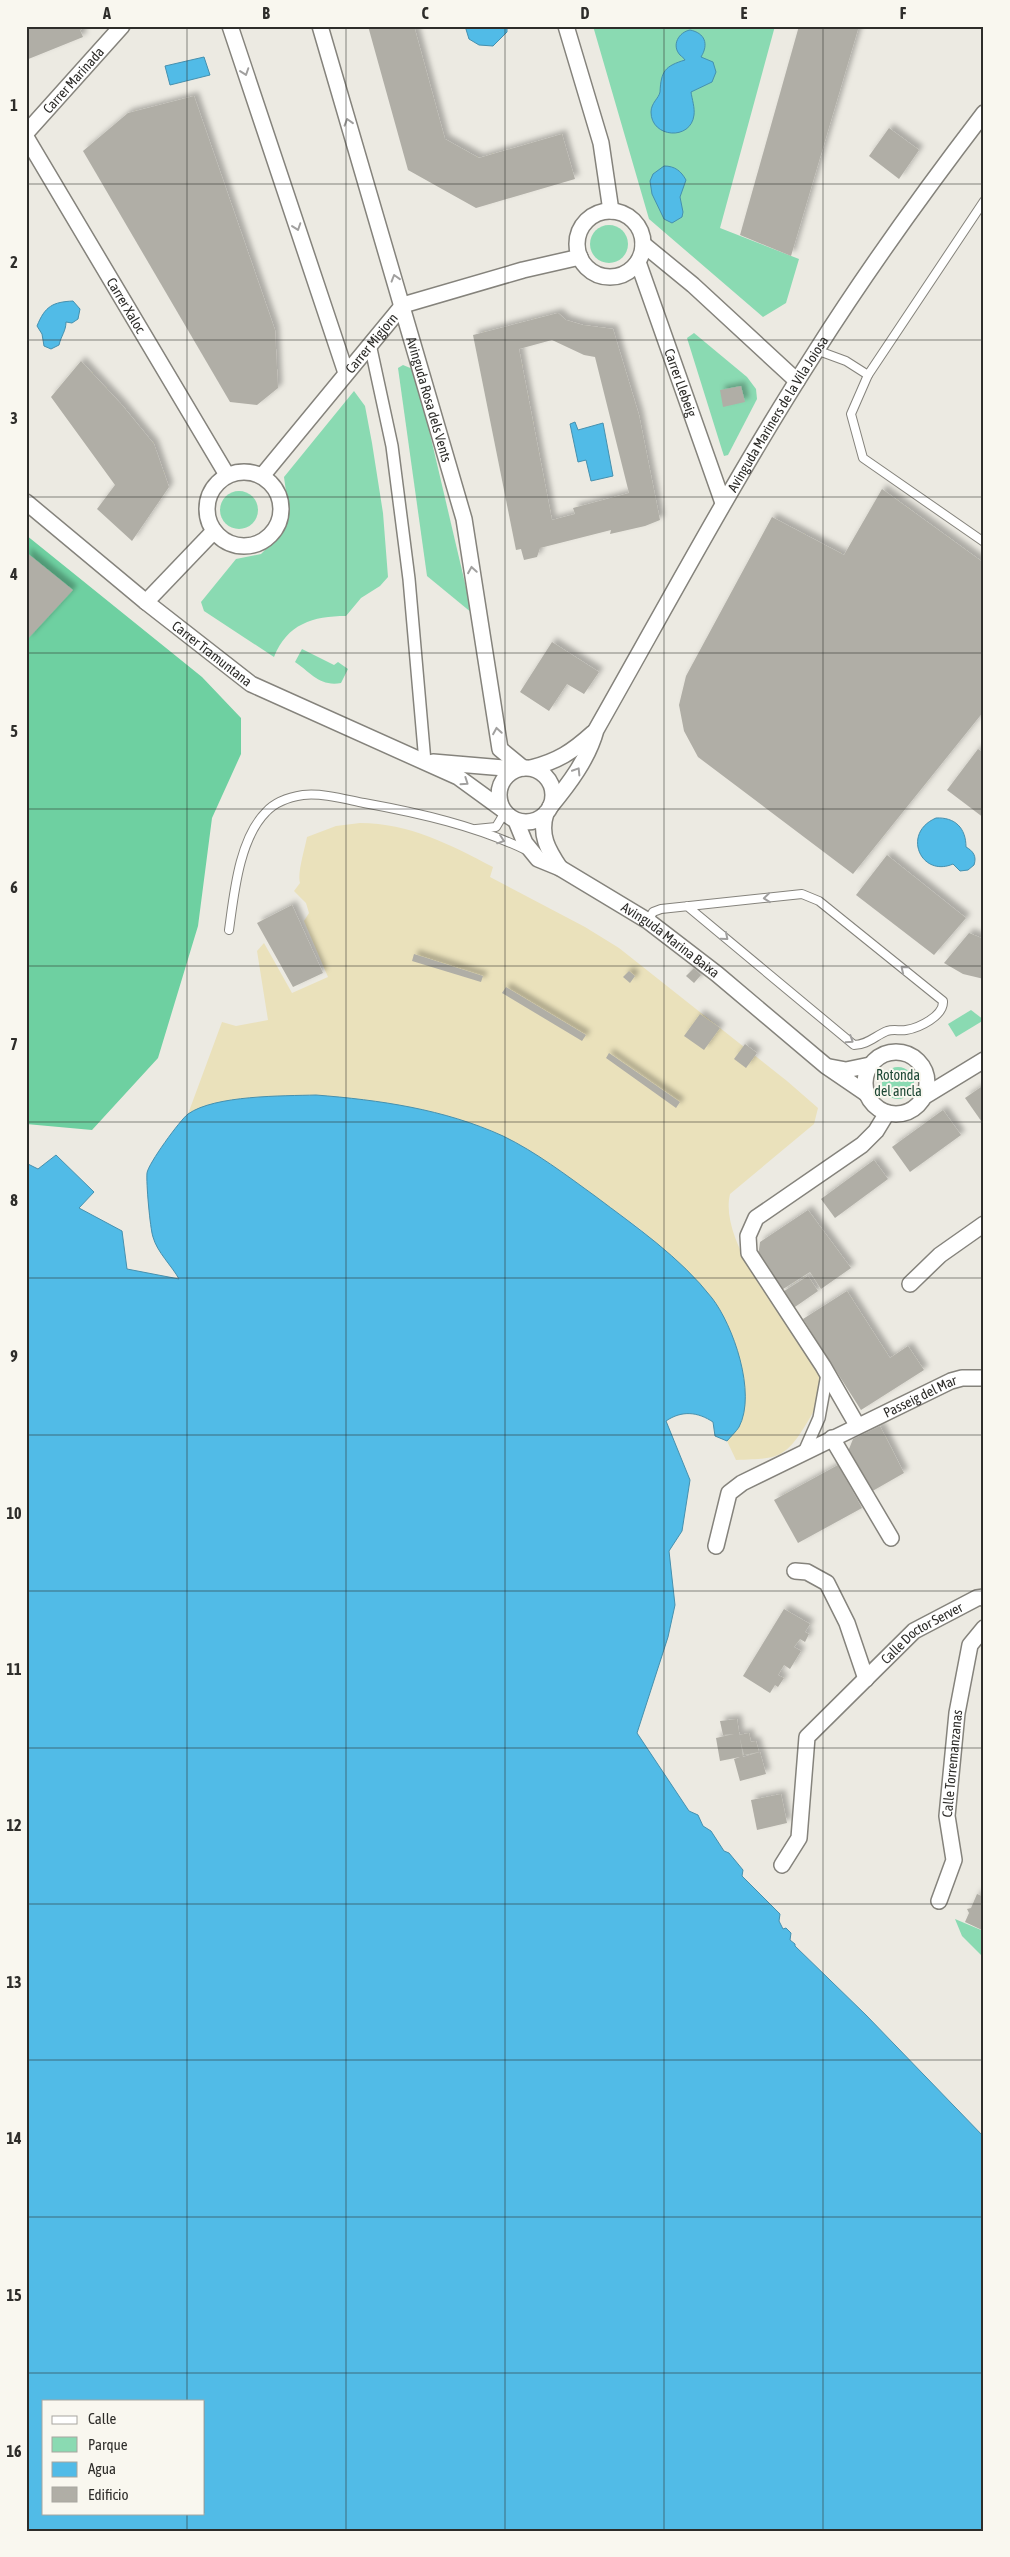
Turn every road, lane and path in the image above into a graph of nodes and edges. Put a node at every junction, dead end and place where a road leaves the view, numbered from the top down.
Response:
1 (122, 26) edge
2 (230, 26) edge
3 (320, 26) edge
4 (566, 26) edge
5 (984, 113) edge
6 (26, 135) edge
7 (984, 201) edge
8 (611, 211) junction
9 (643, 244) junction
10 (580, 257) junction
11 (638, 262) junction
12 (403, 304) junction
13 (370, 344) junction
14 (816, 350) junction
15 (346, 373) junction
16 (868, 375) junction
17 (798, 382) junction
18 (227, 475) junction
19 (262, 476) junction
20 (26, 502) edge
21 (724, 503) junction
22 (214, 531) junction
23 (984, 542) edge
24 (146, 602) junction
25 (596, 730) junction
26 (425, 762) junction
27 (523, 768) junction
28 (548, 810) junction
29 (507, 814) junction
30 (470, 829) junction
31 (532, 853) junction
32 (556, 863) junction
33 (687, 906) junction
34 (648, 920) junction
35 (229, 930) dead end
36 (984, 1060) edge
37 (870, 1065) junction
38 (826, 1066) junction
39 (965, 1071) junction
40 (931, 1072) junction
41 (867, 1094) junction
42 (925, 1096) junction
43 (888, 1113) junction
44 (984, 1224) edge
45 (910, 1284) dead end
46 (827, 1374) junction
47 (984, 1378) edge
48 (857, 1425) junction
49 (832, 1438) junction
50 (804, 1452) junction
51 (891, 1538) dead end
52 (716, 1546) dead end
53 (796, 1571) dead end
54 (984, 1597) edge
55 (984, 1628) edge
56 (866, 1679) junction
57 (782, 1865) dead end
58 (939, 1902) dead end

1 - 6 street, Carrer Marinada
2 -> 15 street
12 -> 3 street, Avinguda Rosa dels Vents
4 - 8 street
5 - 14 street, Avinguda Mariners de la Vila Joiosa
6 - 18 street, Carrer Xaloc
7 - 16 lane
8 - 9 street
8 - 10 street
9 - 11 street
9 - 17 street
10 - 11 street
10 - 12 street, Carrer Migjorn
11 - 21 street, Carrer Llebeig
12 - 13 street, Carrer Migjorn
27 -> 12 street, Avinguda Rosa dels Vents
13 - 15 street, Carrer Migjorn
13 - 26 street
14 - 16 lane
14 - 17 street, Avinguda Mariners de la Vila Joiosa
15 - 19 street, Carrer Migjorn
16 - 23 lane
17 - 21 street, Avinguda Mariners de la Vila Joiosa
18 - 19 street
18 - 22 street
19 - 22 street
20 - 24 street, Carrer Tramuntana
21 - 25 street, Avinguda Mariners de la Vila Joiosa
22 - 24 street
24 - 26 street, Carrer Tramuntana
25 - 27 street, Avinguda Mariners de la Vila Joiosa
28 -> 25 street, Avinguda Mariners de la Vila Joiosa
26 - 27 street, Carrer Tramuntana
26 -> 29 street, Carrer Tramuntana
27 - 28 street
27 - 29 street
28 - 29 street
28 - 32 street
29 - 30 lane
29 - 31 street
30 -> 31 lane
30 - 35 lane
31 - 32 street, Avinguda Marina Baixa
32 - 34 street, Avinguda Marina Baixa
33 -> 33 lane
33 - 34 lane
34 - 38 street, Avinguda Marina Baixa
36 - 39 street
37 - 38 street
37 - 40 street
37 - 41 street
38 - 41 street, Avinguda Marina Baixa
39 - 40 street
39 - 42 street
40 - 42 street
41 - 43 street
42 - 43 street
43 - 46 street
44 - 45 street
46 - 48 street
46 - 50 street
47 - 48 street, Passeig del Mar
48 - 49 street
49 - 50 street
49 - 51 street
50 - 52 street
53 - 56 street, Calle Doctor Server
54 - 56 street, Calle Doctor Server
55 - 58 street, Calle Torremanzanas
56 - 57 street, Calle Doctor Server

